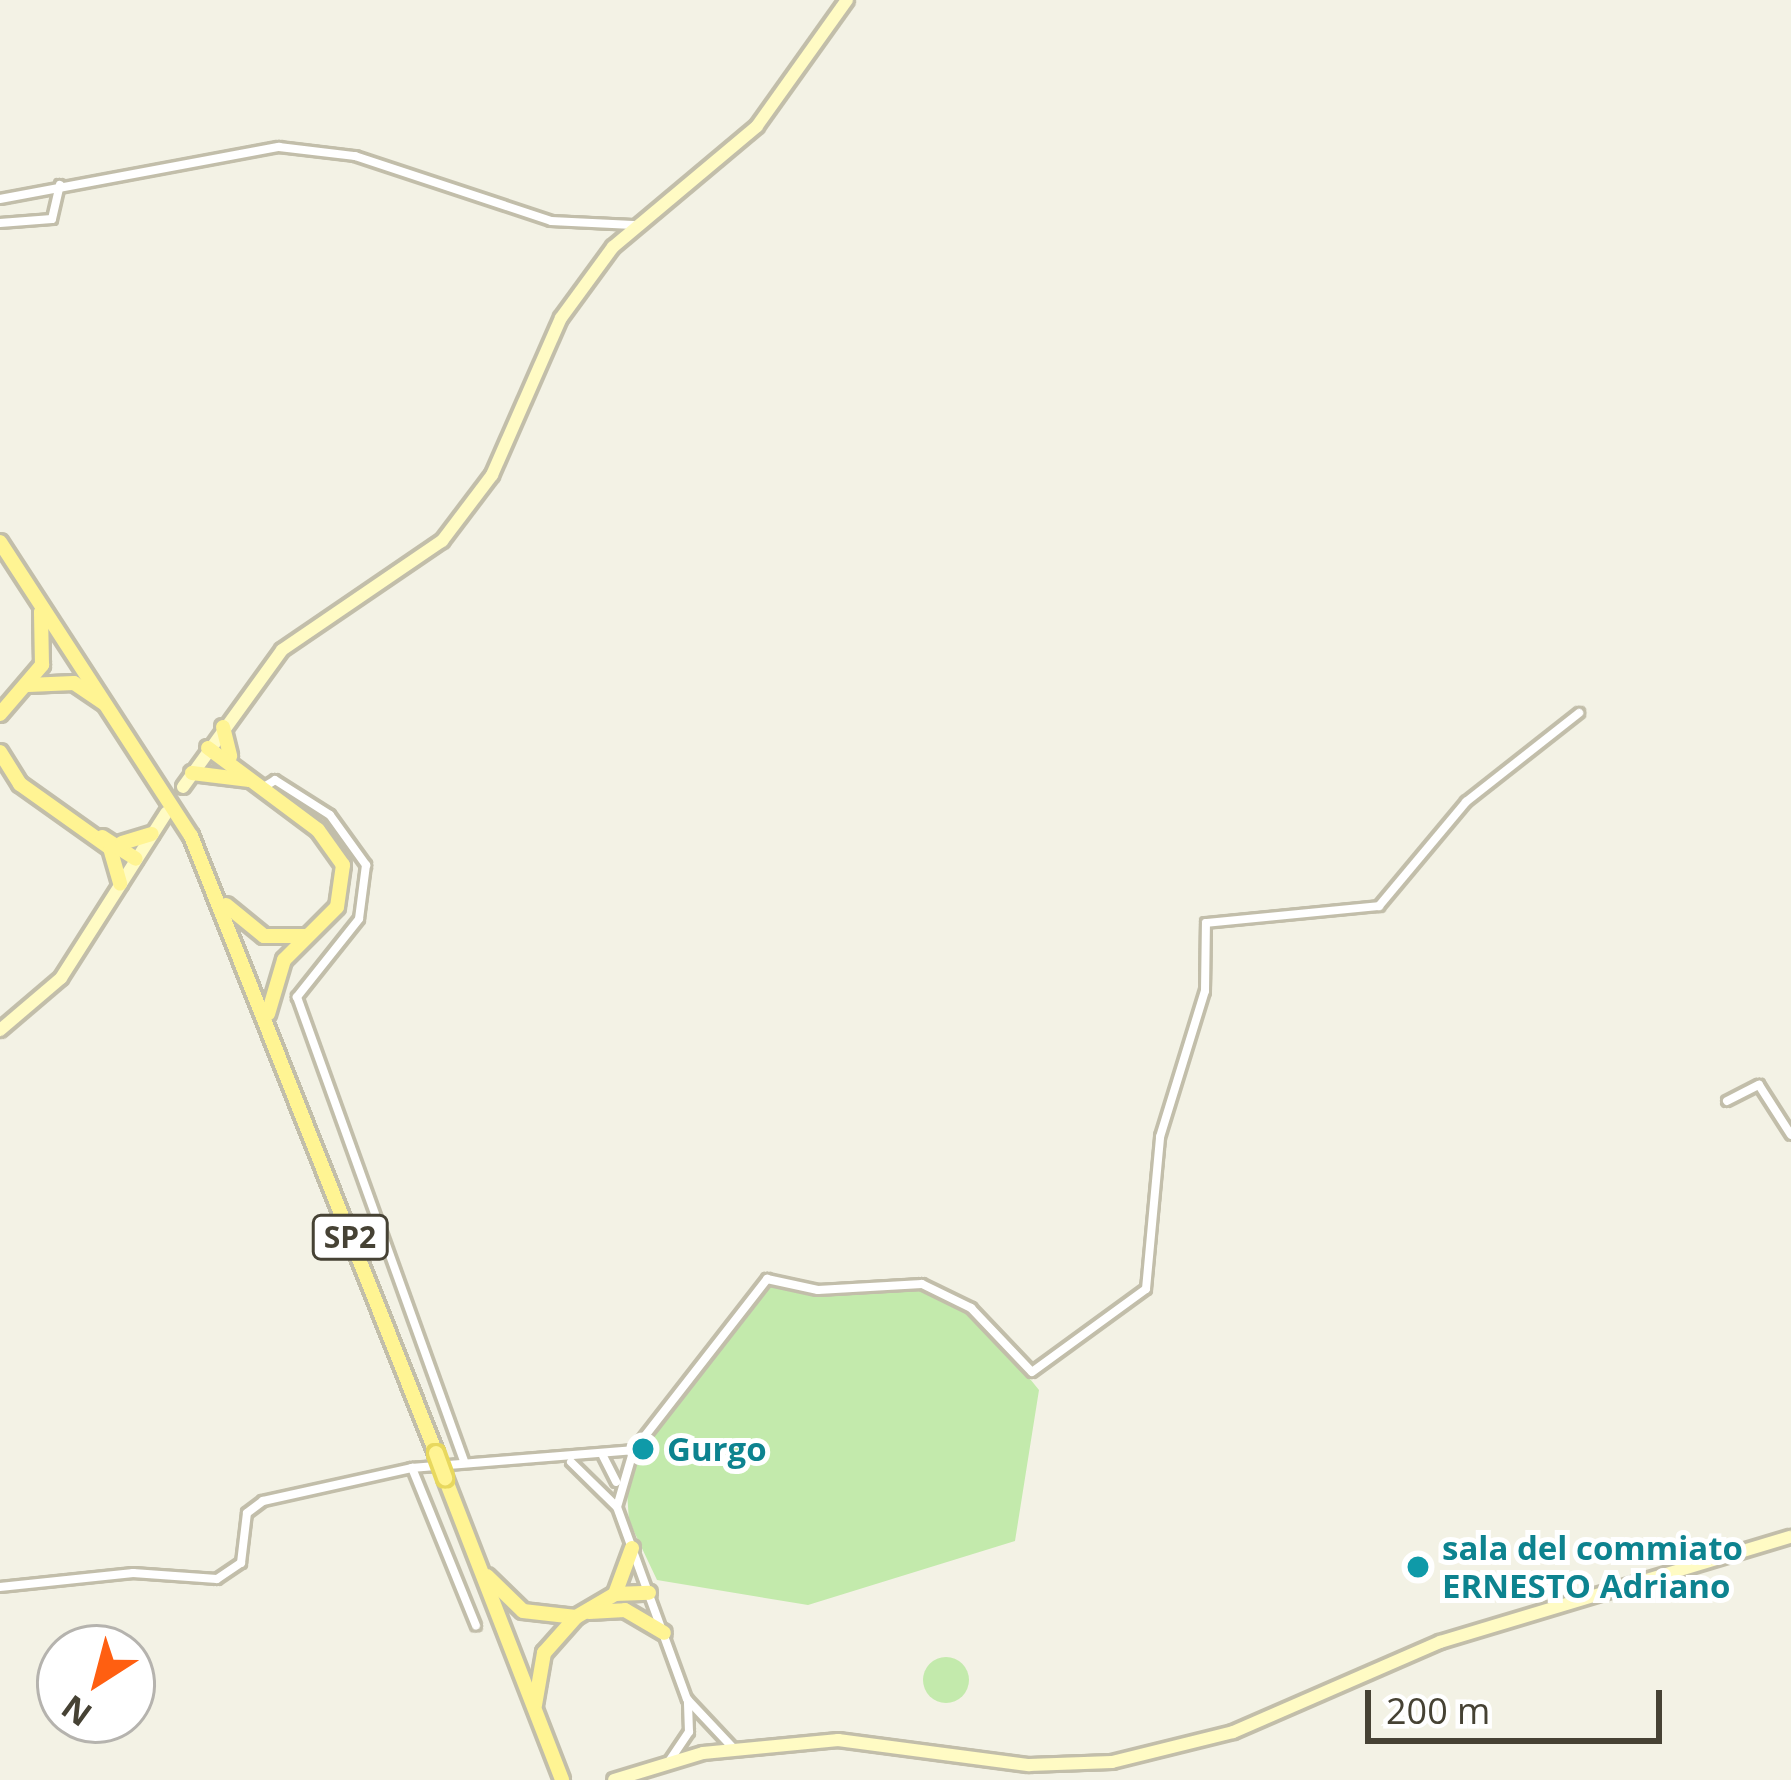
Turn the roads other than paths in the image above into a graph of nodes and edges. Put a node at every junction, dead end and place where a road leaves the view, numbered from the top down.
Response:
1 (848, 0) edge
2 (60, 185) junction
3 (0, 199) edge
4 (0, 223) edge
5 (633, 225) junction
6 (0, 542) edge
7 (34, 590) junction
8 (28, 685) junction
9 (1579, 712) dead end
10 (0, 714) edge
11 (118, 714) junction
12 (223, 728) junction
13 (208, 748) junction
14 (0, 752) edge
15 (229, 763) junction
16 (192, 773) junction
17 (183, 787) dead end
18 (264, 787) junction
19 (166, 813) dead end
20 (152, 834) junction
21 (116, 846) junction
22 (136, 859) junction
23 (120, 884) junction
24 (219, 897) junction
25 (305, 937) junction
26 (267, 1019) junction
27 (0, 1030) edge
28 (1727, 1101) dead end
29 (1791, 1135) edge
30 (634, 1450) junction
31 (603, 1456) junction
32 (571, 1462) junction
33 (465, 1463) junction
34 (412, 1468) junction
35 (598, 1483) junction
36 (616, 1484) junction
37 (617, 1507) junction
38 (1791, 1537) edge
39 (632, 1548) junction
40 (480, 1568) junction
41 (0, 1587) edge
42 (649, 1593) junction
43 (615, 1594) junction
44 (626, 1610) junction
45 (583, 1615) junction
46 (476, 1626) dead end
47 (664, 1634) junction
48 (688, 1699) junction
49 (535, 1710) junction
50 (706, 1730) junction
51 (689, 1732) junction
52 (735, 1749) junction
53 (703, 1753) junction
54 (670, 1760) junction
55 (560, 1775) edge
56 (614, 1780) edge

1 - 5 street
2 - 3 street
2 - 4 street
2 - 5 street
5 - 12 street
6 - 7 main road, SP2
7 - 8 main road
7 - 11 main road, SP2
8 - 10 main road
8 - 11 main road
9 - 30 street
11 - 24 main road, SP2
12 - 13 street
12 - 15 main road
13 - 15 main road
13 - 16 street
14 - 21 main road
15 - 16 main road
15 - 18 main road
16 - 17 street
18 - 25 main road
18 - 33 street
19 - 20 street
20 - 21 main road
20 - 22 street
21 - 22 main road
21 - 23 main road
22 - 23 street
23 - 27 street
24 - 25 main road
24 - 26 main road, SP2
25 - 26 main road
26 - 40 main road, SP2, bridge
28 - 29 street
30 - 31 street
30 - 36 street
31 - 32 street
31 - 35 street
31 - 36 street
32 - 33 street
32 - 35 street
33 - 34 street
34 - 41 street
34 - 46 street
35 - 37 street
36 - 37 street
37 - 39 street
38 - 52 street
39 - 42 street
39 - 43 main road
40 - 45 main road
40 - 49 main road, SP2
42 - 43 main road
42 - 44 main road
42 - 47 street
43 - 45 main road
44 - 45 main road
44 - 47 main road
45 - 49 main road
47 - 48 street
48 - 50 street
48 - 51 street
49 - 55 main road, SP2
50 - 52 street
50 - 53 street
51 - 53 street
51 - 54 street
52 - 53 street
53 - 54 street
54 - 56 street

